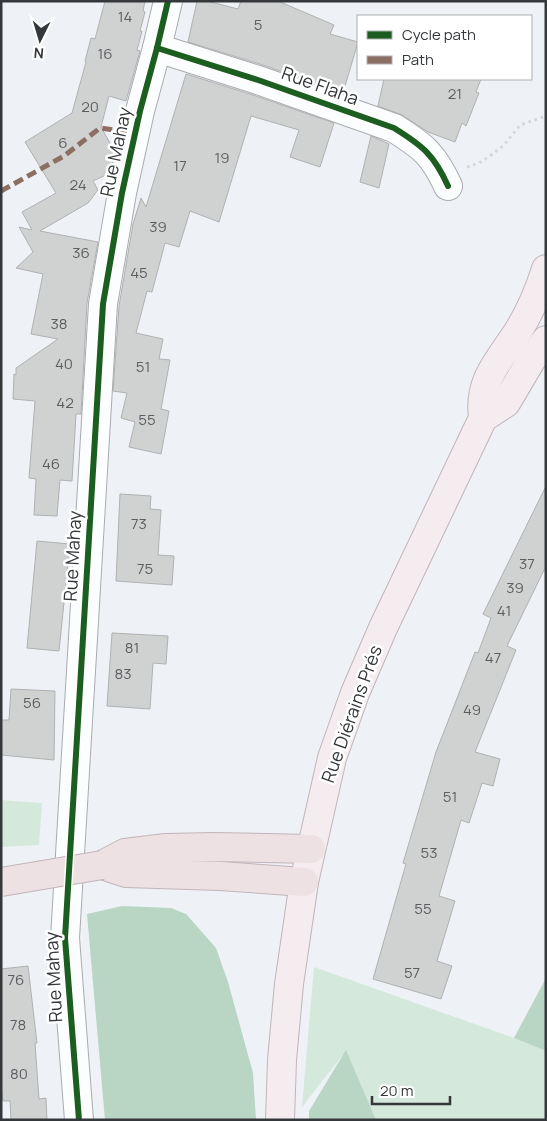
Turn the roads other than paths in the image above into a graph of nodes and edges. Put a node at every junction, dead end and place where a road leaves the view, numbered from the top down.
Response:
1 (168, 1) edge
2 (157, 48) junction
3 (448, 186) dead end
4 (546, 270) edge
5 (546, 340) edge
6 (484, 418) junction
7 (311, 849) junction
8 (118, 864) junction
9 (1, 882) edge
10 (304, 882) junction
11 (79, 1120) edge
12 (280, 1120) edge

1 - 2 street, Rue Mahay
2 - 3 street, Rue Flaha
2 - 11 street, Rue Mahay
4 - 6 main road, Rue Diérains Prés
5 - 6 main road
6 - 7 main road, Rue Diérains Prés
7 - 8 highway
7 - 10 main road, Rue Diérains Prés
8 - 9 highway, bridge
8 - 10 highway
10 - 12 main road, Rue Diérains Prés

